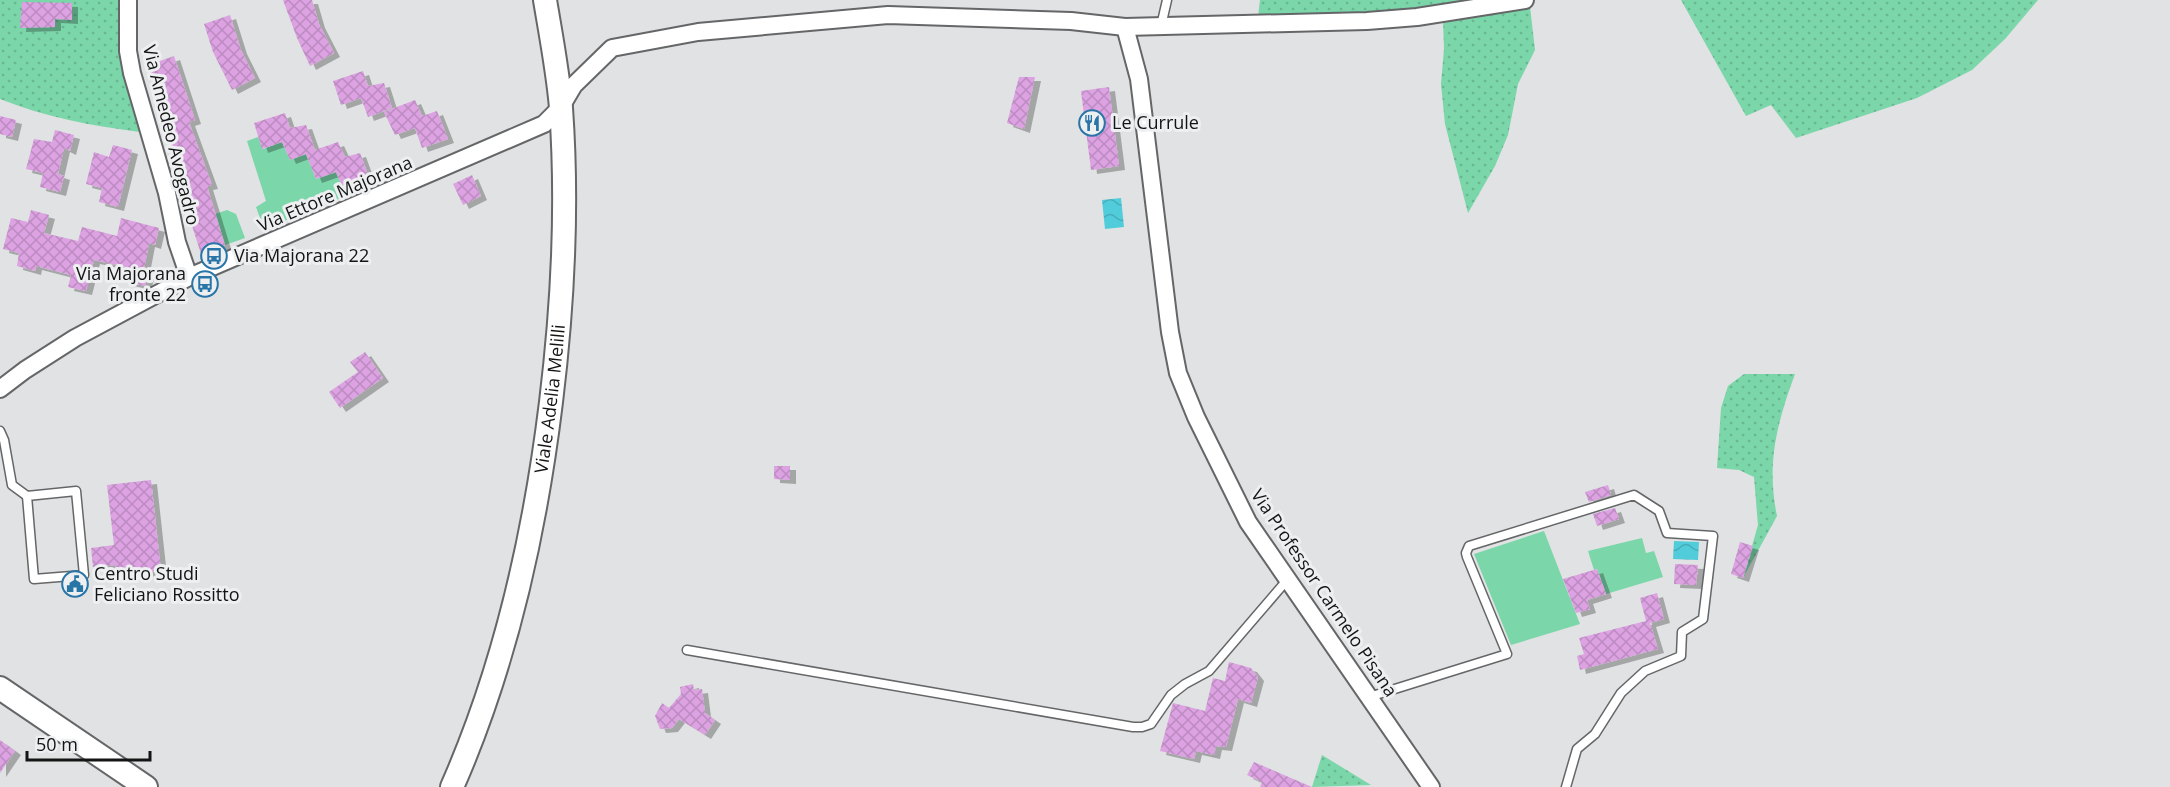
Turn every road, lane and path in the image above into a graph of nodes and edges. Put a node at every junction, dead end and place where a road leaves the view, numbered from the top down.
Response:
1 (128, 0) edge
2 (545, 0) edge
3 (1167, 0) edge
4 (1525, 0) edge
5 (1161, 26) junction
6 (1125, 27) junction
7 (561, 107) junction
8 (189, 277) junction
9 (0, 389) edge
10 (0, 431) edge
11 (27, 496) junction
12 (1288, 579) junction
13 (687, 650) dead end
14 (0, 688) edge
15 (1369, 697) junction
16 (146, 787) edge
17 (452, 787) edge
18 (1431, 787) edge
19 (1566, 787) edge

1 - 8 street, Via Amedeo Avogadro
2 - 7 street, Viale Adelia Melilli
3 - 5 lane
4 - 5 street, Via Ettore Majorana
5 - 6 street, Via Ettore Majorana
6 - 7 street, Via Ettore Majorana
6 - 12 street, Via Professor Carmelo Pisana
7 - 8 street, Via Ettore Majorana
7 - 17 street, Viale Adelia Melilli
8 - 9 street, Via Ettore Majorana
10 - 11 lane
11 - 11 lane
12 - 13 lane
12 - 15 street, Via Professor Carmelo Pisana
14 - 16 street
15 - 18 street, Via Professor Carmelo Pisana
15 - 19 lane

